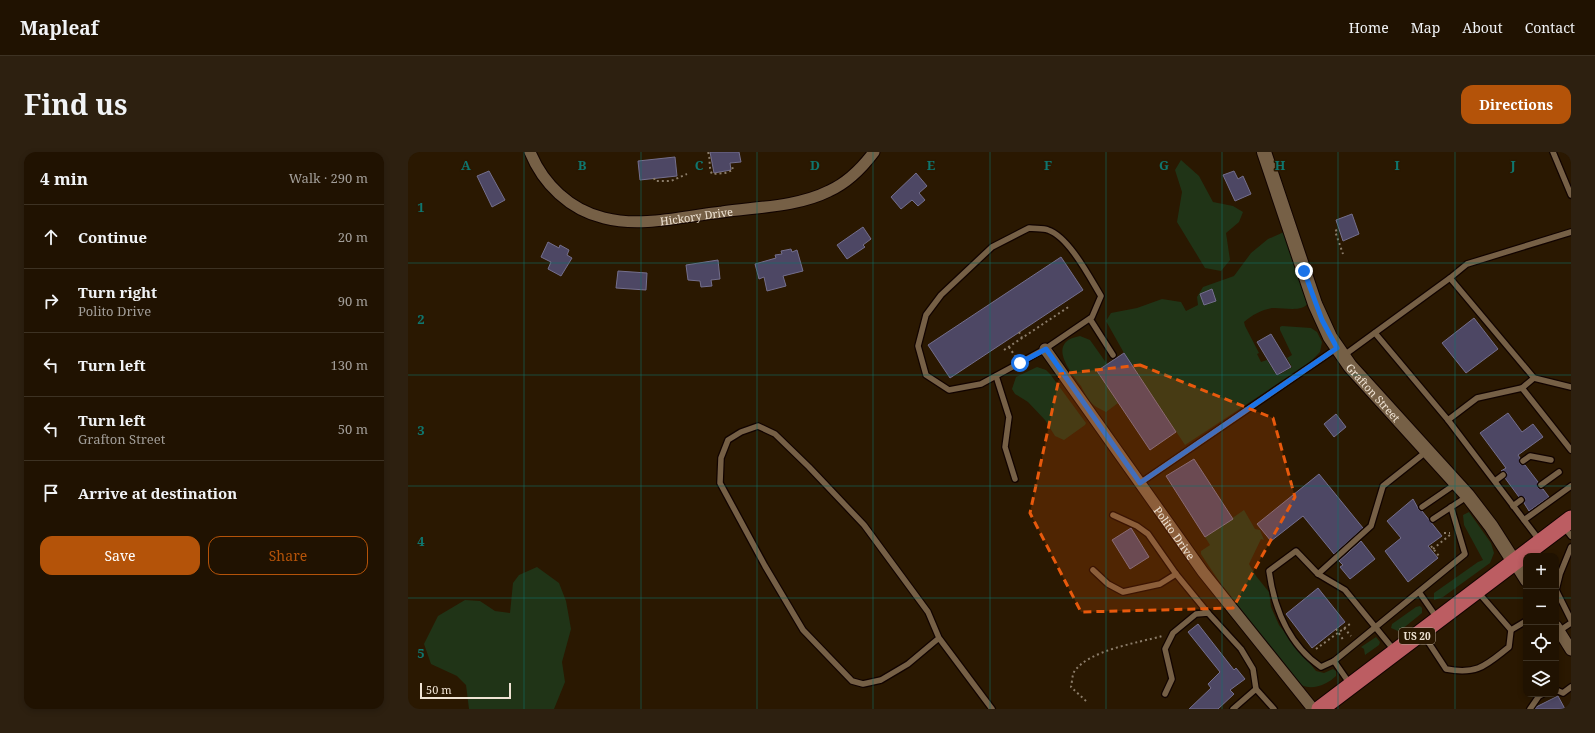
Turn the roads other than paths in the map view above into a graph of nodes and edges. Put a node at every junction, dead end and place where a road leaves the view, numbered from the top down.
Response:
1 (530, 152) edge
2 (874, 152) edge
3 (1264, 152) edge
4 (1553, 152) edge
5 (1571, 195) edge
6 (1571, 232) edge
7 (1450, 278) junction
8 (1090, 319) junction
9 (1375, 333) junction
10 (1046, 349) junction
11 (1340, 352) junction
12 (1113, 355) dead end
13 (996, 376) junction
14 (1534, 378) junction
15 (1571, 387) edge
16 (1522, 388) junction
17 (1448, 420) junction
18 (1571, 450) edge
19 (1427, 451) junction
20 (1551, 460) dead end
21 (1523, 461) dead end
22 (1559, 472) dead end
23 (1503, 475) dead end
24 (1015, 479) dead end
25 (1495, 481) junction
26 (1140, 483) junction
27 (1457, 483) junction
28 (1541, 485) dead end
29 (1571, 486) edge
30 (1468, 496) junction
31 (1521, 500) dead end
32 (1514, 506) junction
33 (1422, 507) dead end
34 (1450, 507) junction
35 (1113, 515) dead end
36 (1433, 519) dead end
37 (1524, 520) junction
38 (1568, 527) edge
39 (1541, 542) junction
40 (1571, 547) edge
41 (1514, 562) junction
42 (1093, 570) dead end
43 (1176, 574) junction
44 (1318, 574) junction
45 (1523, 576) edge
46 (1556, 589) edge
47 (1476, 591) junction
48 (1419, 592) junction
49 (1559, 596) edge
50 (1208, 613) junction
51 (1439, 619) junction
52 (1571, 621) edge
53 (1523, 622) edge
54 (1559, 627) edge
55 (1376, 628) junction
56 (1511, 630) junction
57 (1559, 630) edge
58 (1422, 632) junction
59 (939, 638) junction
60 (1571, 650) edge
61 (1395, 652) junction
62 (1334, 661) junction
63 (1351, 686) junction
64 (1571, 687) edge
65 (1256, 688) junction
66 (1559, 691) edge
67 (1165, 694) dead end
68 (1538, 697) edge
69 (992, 709) edge
70 (1233, 709) edge
71 (1274, 709) edge
72 (1313, 709) edge
73 (1320, 709) edge
74 (1530, 709) edge

1 - 2 street, Hickory Drive
3 - 11 street, Grafton Street
4 - 5 lane
6 - 7 lane
7 - 9 lane
7 - 14 lane
8 - 10 lane
8 - 12 lane
8 - 13 lane
9 - 11 lane
9 - 17 lane
10 - 13 lane
10 - 26 street, Polito Drive
11 - 19 street, Grafton Street
11 - 26 lane
13 - 24 lane
14 - 15 lane
14 - 16 lane
16 - 17 lane
16 - 18 lane
17 - 25 lane
19 - 27 street, Grafton Street
19 - 44 lane
20 - 21 lane
22 - 28 lane
23 - 25 lane
25 - 32 lane
26 - 72 street, Polito Drive
27 - 30 street, Grafton Street
27 - 33 lane
29 - 37 lane
30 - 34 lane
30 - 41 street, Grafton Street
31 - 32 lane
32 - 37 lane
34 - 36 lane
34 - 48 lane
35 - 43 lane
37 - 39 lane
38 - 39 main road, US 20
39 - 41 main road, US 20
40 - 46 lane
41 - 45 street, Grafton Street
41 - 47 main road, US 20
42 - 43 lane
43 - 50 lane
44 - 55 lane
44 - 62 lane
47 - 51 main road, US 20
47 - 56 lane
48 - 51 lane
48 - 55 lane
49 - 52 lane
50 - 65 lane
50 - 67 lane
51 - 58 main road, US 20
52 - 54 lane
53 - 56 lane
55 - 61 lane
55 - 62 lane
56 - 58 lane
57 - 60 street
58 - 61 main road, US 20
59 - 59 lane
59 - 69 lane
61 - 63 main road, US 20
62 - 63 lane
63 - 73 main road, US 20
64 - 66 lane
65 - 70 lane
65 - 71 lane
68 - 74 lane

